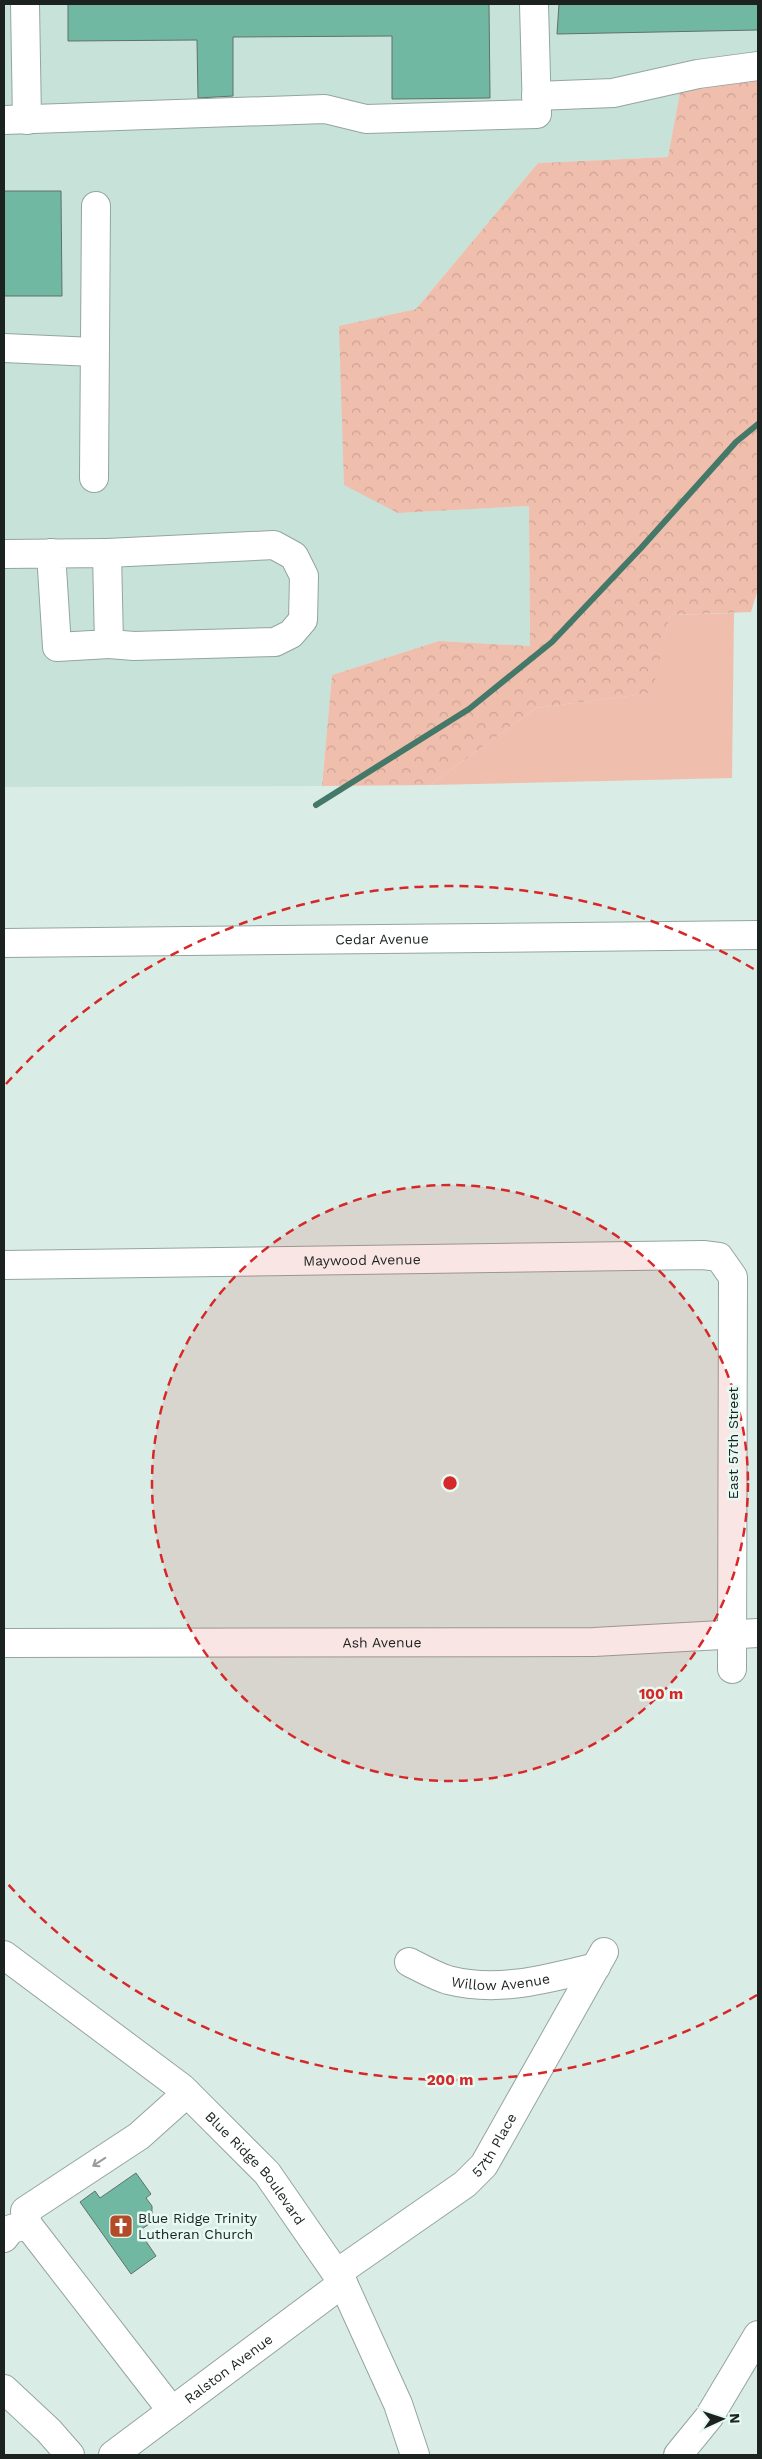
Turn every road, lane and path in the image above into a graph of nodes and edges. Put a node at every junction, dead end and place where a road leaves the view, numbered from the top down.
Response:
1 (26, 4) edge
2 (534, 4) edge
3 (758, 66) edge
4 (536, 96) junction
5 (15, 120) edge
6 (96, 206) dead end
7 (4, 348) edge
8 (94, 352) junction
9 (94, 478) dead end
10 (50, 553) junction
11 (107, 553) junction
12 (4, 554) edge
13 (109, 644) junction
14 (758, 935) edge
15 (4, 942) edge
16 (719, 1257) joint
17 (4, 1265) edge
18 (746, 1633) edge
19 (4, 1642) edge
20 (732, 1669) dead end
21 (4, 1954) edge
22 (600, 1959) joint
23 (409, 1962) dead end
24 (187, 2093) junction
25 (26, 2218) junction
26 (4, 2238) edge
27 (340, 2278) junction
28 (758, 2335) edge
29 (4, 2389) edge
30 (172, 2411) junction
31 (70, 2455) edge
32 (113, 2455) edge
33 (415, 2455) edge
34 (678, 2455) edge

1 - 5 street
2 - 4 street
3 - 4 street
4 - 5 street
6 - 8 street
7 - 8 street
8 - 9 street
10 - 11 street
10 - 12 street
10 - 13 street
11 - 13 street
11 - 13 street
14 - 15 street, Cedar Avenue
16 - 17 street, Maywood Avenue
16 - 18 street, East 57th Street
18 - 19 street, Ash Avenue
18 - 20 street, East 57th Street
21 - 24 street, Blue Ridge Boulevard
22 - 23 street, Willow Avenue
22 - 27 street, 57th Place
24 -> 25 street
24 - 27 street, Blue Ridge Boulevard
25 - 26 street
25 - 30 street
27 - 30 street, Ralston Avenue
27 - 33 street, Blue Ridge Boulevard
28 - 34 street
29 - 31 street
30 - 32 street, Ralston Avenue

